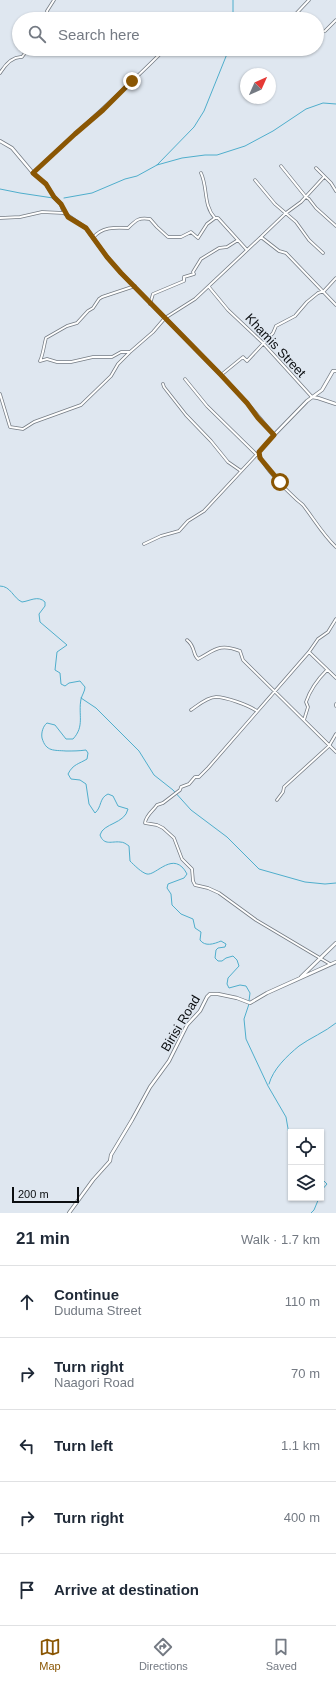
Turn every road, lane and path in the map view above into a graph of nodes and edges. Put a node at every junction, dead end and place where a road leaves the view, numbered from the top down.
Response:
1 (54, 0) edge
2 (309, 0) edge
3 (47, 12) edge
4 (298, 12) edge
5 (336, 20) edge
6 (324, 31) edge
7 (23, 56) edge
8 (158, 56) edge
9 (0, 73) edge
10 (0, 141) edge
11 (281, 166) dead end
12 (316, 168) dead end
13 (33, 173) junction
14 (201, 173) dead end
15 (324, 177) junction
16 (255, 180) dead end
17 (336, 191) edge
18 (306, 197) junction
19 (64, 213) junction
20 (286, 213) junction
21 (0, 218) edge
22 (215, 218) junction
23 (336, 226) edge
24 (261, 237) junction
25 (93, 238) junction
26 (238, 240) junction
27 (247, 250) junction
28 (323, 253) dead end
29 (336, 278) edge
30 (135, 286) junction
31 (208, 287) junction
32 (324, 291) junction
33 (150, 304) junction
34 (336, 305) edge
35 (165, 318) junction
36 (264, 343) junction
37 (130, 352) junction
38 (336, 370) edge
39 (221, 375) junction
40 (185, 379) dead end
41 (163, 384) dead end
42 (0, 394) edge
43 (312, 397) junction
44 (336, 404) edge
45 (274, 435) junction
46 (259, 452) junction
47 (256, 456) junction
48 (260, 458) junction
49 (241, 471) junction
50 (144, 544) dead end
51 (336, 547) edge
52 (336, 619) edge
53 (186, 640) dead end
54 (309, 652) junction
55 (327, 670) junction
56 (336, 678) edge
57 (274, 691) junction
58 (191, 710) dead end
59 (257, 710) junction
60 (304, 720) junction
61 (336, 734) edge
62 (329, 746) junction
63 (336, 752) edge
64 (277, 800) dead end
65 (336, 943) edge
66 (320, 959) junction
67 (336, 962) edge
68 (331, 964) junction
69 (300, 978) junction
70 (70, 1213) edge

1 - 3 street
2 - 4 street
5 - 6 street
7 - 9 street
8 - 13 street
10 - 13 street
11 - 18 street
12 - 15 street
13 - 19 street
14 - 22 street
15 - 17 street
15 - 18 street
16 - 20 street
18 - 20 street
18 - 23 street
19 - 21 street
19 - 25 street
20 - 24 street
20 - 28 street
22 - 25 street
22 - 26 street
24 - 27 street
24 - 32 street
25 - 30 street
26 - 27 street
26 - 33 street
27 - 31 street
29 - 32 street
30 - 33 street
30 - 37 street
31 - 35 street
31 - 36 street, Khamis Street
32 - 34 street
32 - 36 street
33 - 35 street
35 - 37 street
35 - 39 street
36 - 39 street
36 - 43 street, Khamis Street
37 - 42 street
38 - 43 street
39 - 45 street
40 - 47 street
41 - 49 street
43 - 44 street, Khamis Street
43 - 45 street
45 - 46 street
46 - 47 street
46 - 48 street
47 - 48 street
47 - 49 street
48 - 51 street
49 - 50 street
52 - 54 street
53 - 57 street
54 - 55 street
54 - 57 street
55 - 56 street
55 - 60 street
57 - 59 street
57 - 60 street
58 - 59 street
59 - 66 street
60 - 62 street
61 - 62 street
62 - 63 street
62 - 64 street
65 - 66 street
66 - 68 street
66 - 69 street
67 - 68 street
68 - 69 street
69 - 70 street, Birisi Road

